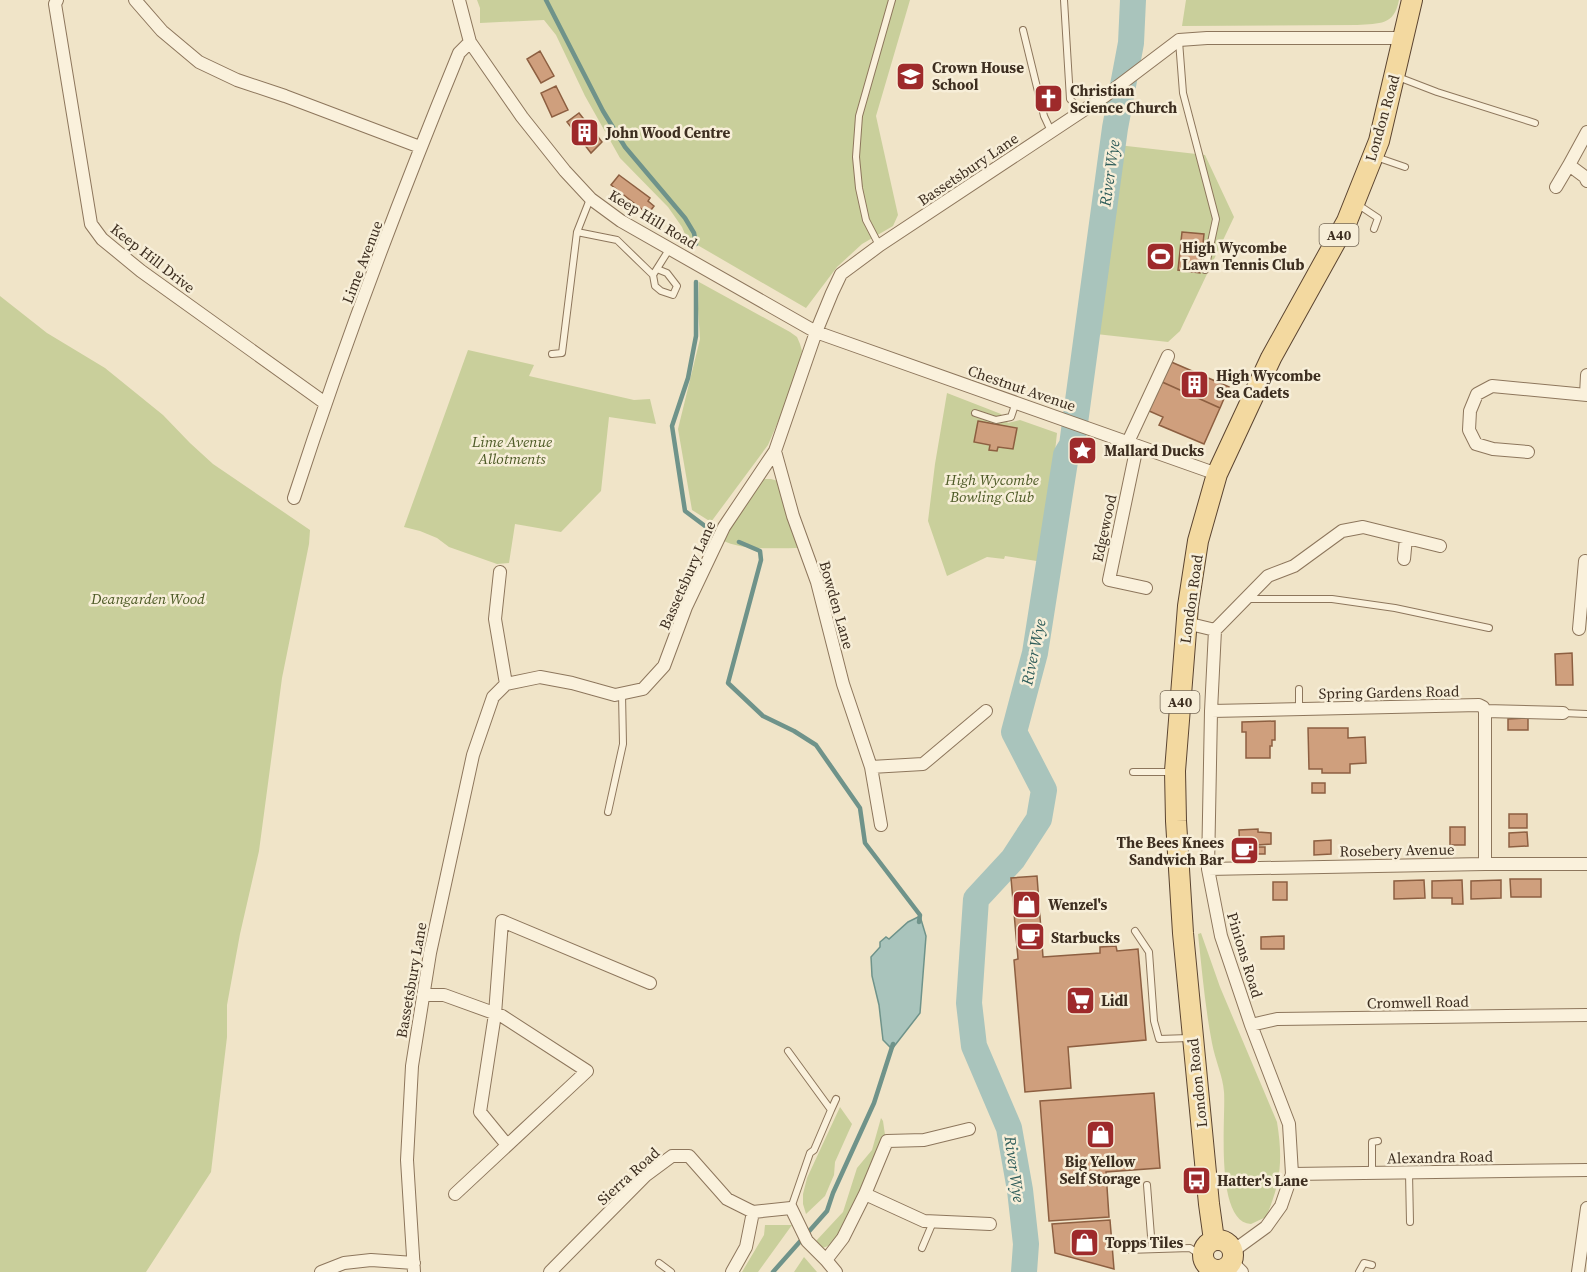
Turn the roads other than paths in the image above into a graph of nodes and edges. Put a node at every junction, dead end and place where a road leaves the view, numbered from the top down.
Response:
1 (57, 0) edge
2 (135, 0) edge
3 (459, 0) edge
4 (892, 0) edge
5 (1064, 0) edge
6 (1412, 0) edge
7 (1023, 30) dead end
8 (1403, 38) junction
9 (1179, 40) junction
10 (470, 42) junction
11 (1394, 75) junction
12 (1082, 112) junction
13 (1535, 123) dead end
14 (1051, 132) junction
15 (1587, 132) edge
16 (420, 147) junction
17 (1373, 156) junction
18 (1569, 165) junction
19 (1405, 167) dead end
20 (1587, 181) edge
21 (1556, 187) dead end
22 (591, 199) junction
23 (1354, 202) junction
24 (1374, 229) dead end
25 (577, 232) junction
26 (880, 245) junction
27 (670, 248) junction
28 (1205, 270) dead end
29 (816, 332) junction
30 (552, 354) dead end
31 (1168, 356) dead end
32 (1587, 375) edge
33 (1586, 395) edge
34 (1016, 402) junction
35 (325, 403) junction
36 (975, 413) dead end
37 (1133, 444) junction
38 (775, 451) junction
39 (1528, 452) dead end
40 (1217, 474) junction
41 (294, 498) dead end
42 (1406, 538) junction
43 (1440, 546) dead end
44 (1404, 559) dead end
45 (1585, 561) dead end
46 (500, 572) dead end
47 (1146, 588) dead end
48 (1584, 599) edge
49 (1246, 600) junction
50 (1186, 623) junction
51 (1489, 628) dead end
52 (1579, 629) dead end
53 (1215, 630) junction
54 (506, 684) junction
55 (1299, 689) dead end
56 (622, 693) junction
57 (1299, 709) junction
58 (986, 711) dead end
59 (1211, 711) junction
60 (1485, 711) junction
61 (1563, 713) joint
62 (1587, 714) edge
63 (871, 767) junction
64 (1175, 771) junction
65 (1133, 772) dead end
66 (608, 812) dead end
67 (881, 825) dead end
68 (1485, 864) junction
69 (1587, 864) edge
70 (1208, 869) junction
71 (1135, 931) dead end
72 (650, 982) dead end
73 (423, 995) junction
74 (495, 1014) junction
75 (1587, 1015) edge
76 (1251, 1025) junction
77 (1192, 1038) junction
78 (788, 1052) dead end
79 (836, 1099) dead end
80 (831, 1110) junction
81 (969, 1129) dead end
82 (1378, 1141) dead end
83 (507, 1145) junction
84 (1587, 1170) edge
85 (1372, 1173) junction
86 (1409, 1173) junction
87 (1292, 1174) junction
88 (1147, 1185) dead end
89 (455, 1194) dead end
90 (865, 1194) junction
91 (792, 1208) junction
92 (1587, 1208) edge
93 (753, 1212) junction
94 (933, 1222) junction
95 (1410, 1222) dead end
96 (990, 1224) dead end
97 (1215, 1240) junction
98 (922, 1248) dead end
99 (1152, 1249) junction
100 (1127, 1250) dead end
101 (826, 1260) junction
102 (1236, 1262) edge
103 (659, 1263) dead end
104 (1371, 1265) dead end
105 (1208, 1266) edge
106 (414, 1267) edge
107 (321, 1272) edge
108 (550, 1272) edge
109 (671, 1272) edge
110 (732, 1272) edge
111 (836, 1272) edge
112 (1359, 1272) edge
113 (1578, 1272) edge

1 - 35 street, Keep Hill Drive
2 - 16 street
3 - 10 street, Keep Hill Road
4 - 26 lane
5 - 12 lane
6 - 8 main road, London Road / A40
7 - 14 lane
8 - 9 street
8 - 11 main road, London Road / A40
9 - 12 street, Bassetsbury Lane
9 - 28 lane
10 - 16 street, Lime Avenue
10 - 22 street, Keep Hill Road
11 - 13 lane
11 - 17 main road, London Road / A40
12 - 14 street, Bassetsbury Lane
14 - 26 street, Bassetsbury Lane
15 - 18 street
16 - 35 street, Lime Avenue
17 - 19 lane
17 - 23 main road, London Road / A40
18 - 20 street
18 - 21 street
22 - 25 lane
22 - 27 street, Keep Hill Road
23 - 24 lane
23 - 40 main road, London Road / A40
25 - 27 lane
25 - 30 lane
26 - 29 street, Bassetsbury Lane
27 - 29 street, Keep Hill Road
29 - 34 street, Chestnut Avenue
29 - 38 street, Bassetsbury Lane
31 - 37 street
32 - 33 street
33 - 39 street
34 - 36 lane
34 - 37 street, Chestnut Avenue
35 - 41 street, Lime Avenue
37 - 40 street, Chestnut Avenue
37 - 47 street, Edgewood
38 - 56 street, Bassetsbury Lane
38 - 63 street, Bowden Lane
40 - 50 main road, London Road / A40
42 - 43 street
42 - 44 street
42 - 49 street
45 - 48 street
46 - 54 street
48 - 52 street
49 - 51 lane
49 - 53 street
50 - 53 street
50 - 64 main road, London Road / A40
53 - 59 street, Pinions Road
54 - 56 street, Bassetsbury Lane
54 - 73 street, Bassetsbury Lane
55 - 57 lane
56 - 66 lane
57 - 59 street, Spring Gardens Road
57 - 60 street, Spring Gardens Road
58 - 63 street
59 - 70 street, Pinions Road
60 - 61 street, Spring Gardens Road
60 - 68 street
61 - 62 lane
63 - 67 street, Bowden Lane
64 - 65 lane
64 - 77 main road, London Road / A40
68 - 69 street, Rosebery Avenue
68 - 70 street, Rosebery Avenue
70 - 76 street, Pinions Road
71 - 77 lane
72 - 74 street
73 - 74 street
73 - 106 street, Bassetsbury Lane
74 - 83 street
74 - 83 street
75 - 76 street, Cromwell Road
76 - 87 street, Pinions Road
77 - 97 main road, London Road / A40
78 - 80 lane
79 - 80 lane
80 - 91 lane
81 - 90 street
82 - 85 lane
83 - 89 street
84 - 86 street, Alexandra Road
85 - 86 street, Alexandra Road
85 - 87 street, Alexandra Road
86 - 95 lane
87 - 102 street, Pinions Road
88 - 99 lane
90 - 94 street
90 - 101 street
91 - 93 street
91 - 101 street
92 - 113 street
93 - 108 street, Sierra Road
93 - 110 street
94 - 96 street
94 - 98 lane
97 - 102 main road
97 - 105 main road
99 - 100 lane
99 - 105 lane
101 - 111 street
102 - 105 main road
103 - 109 lane
104 - 112 lane
106 - 107 street

